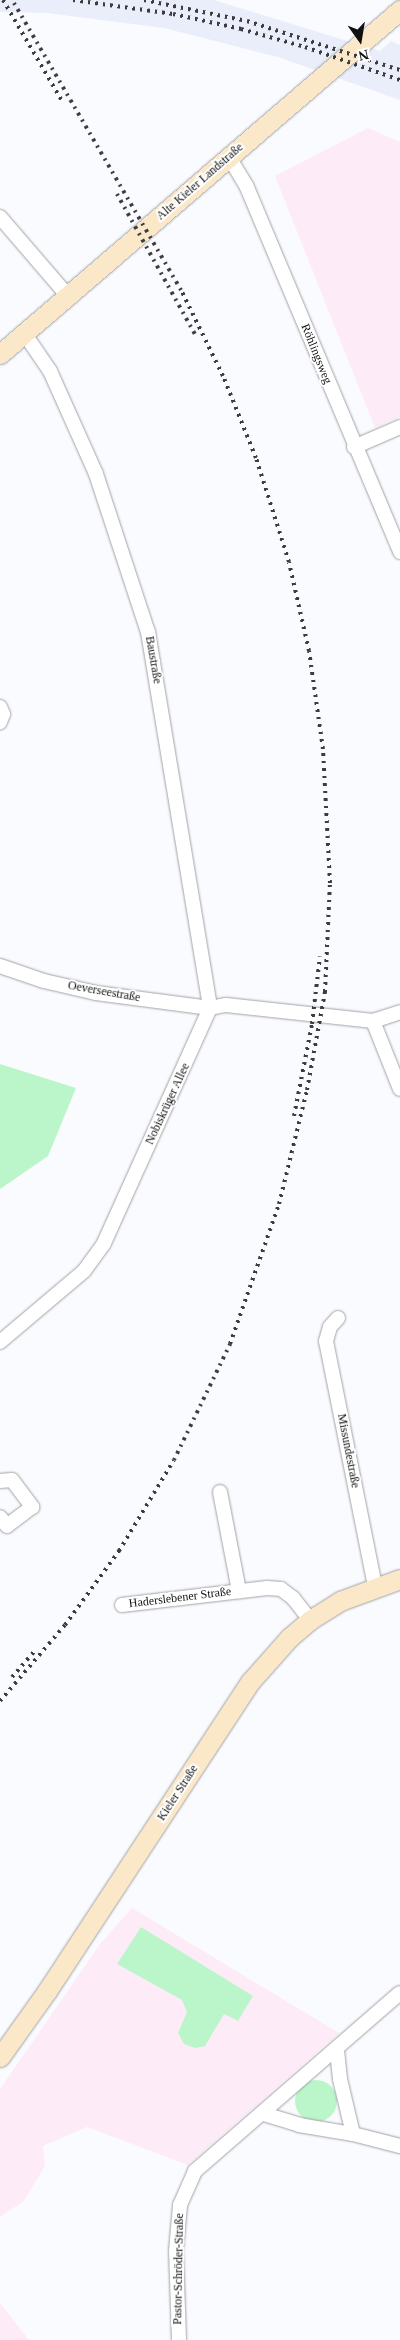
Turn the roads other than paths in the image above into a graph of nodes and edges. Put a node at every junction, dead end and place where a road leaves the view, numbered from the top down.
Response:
1 (400, 10) edge
2 (229, 157) junction
3 (0, 217) edge
4 (67, 295) junction
5 (24, 333) junction
6 (0, 354) edge
7 (400, 427) edge
8 (354, 447) junction
9 (400, 552) edge
10 (0, 707) edge
11 (0, 722) edge
12 (0, 966) edge
13 (210, 1008) junction
14 (400, 1012) edge
15 (374, 1021) junction
16 (400, 1089) edge
17 (338, 1318) dead end
18 (0, 1342) edge
19 (0, 1481) edge
20 (220, 1492) dead end
21 (0, 1517) edge
22 (400, 1579) edge
23 (375, 1587) junction
24 (239, 1591) junction
25 (122, 1605) dead end
26 (310, 1620) junction
27 (400, 1993) edge
28 (337, 2048) junction
29 (0, 2056) edge
30 (264, 2114) junction
31 (353, 2134) junction
32 (400, 2146) edge
33 (179, 2340) edge

1 - 2 main road, Alte Kieler Landstraße
2 - 4 main road, Alte Kieler Landstraße
2 - 8 street, Röhlingsweg
3 - 4 street
4 - 5 main road, Alte Kieler Landstraße
5 - 6 main road, Alte Kieler Landstraße
5 - 13 street, Baustraße
7 - 8 street
8 - 9 street, Röhlingsweg
10 - 11 street
12 - 13 street, Oeverseestraße
13 - 15 street
13 - 18 street, Nobiskrüger Allee
14 - 15 street
15 - 16 street
17 - 23 street, Missundestraße
19 - 21 street
20 - 24 street, Haderslebener Straße
22 - 23 main road, Kieler Straße
23 - 26 main road, Kieler Straße
24 - 25 street, Haderslebener Straße
24 - 26 street, Haderslebener Straße
26 - 29 main road, Kieler Straße
27 - 28 street, Pastor-Schröder-Straße
28 - 30 street, Pastor-Schröder-Straße
28 - 31 street
30 - 31 street
30 - 33 street, Pastor-Schröder-Straße
31 - 32 street

